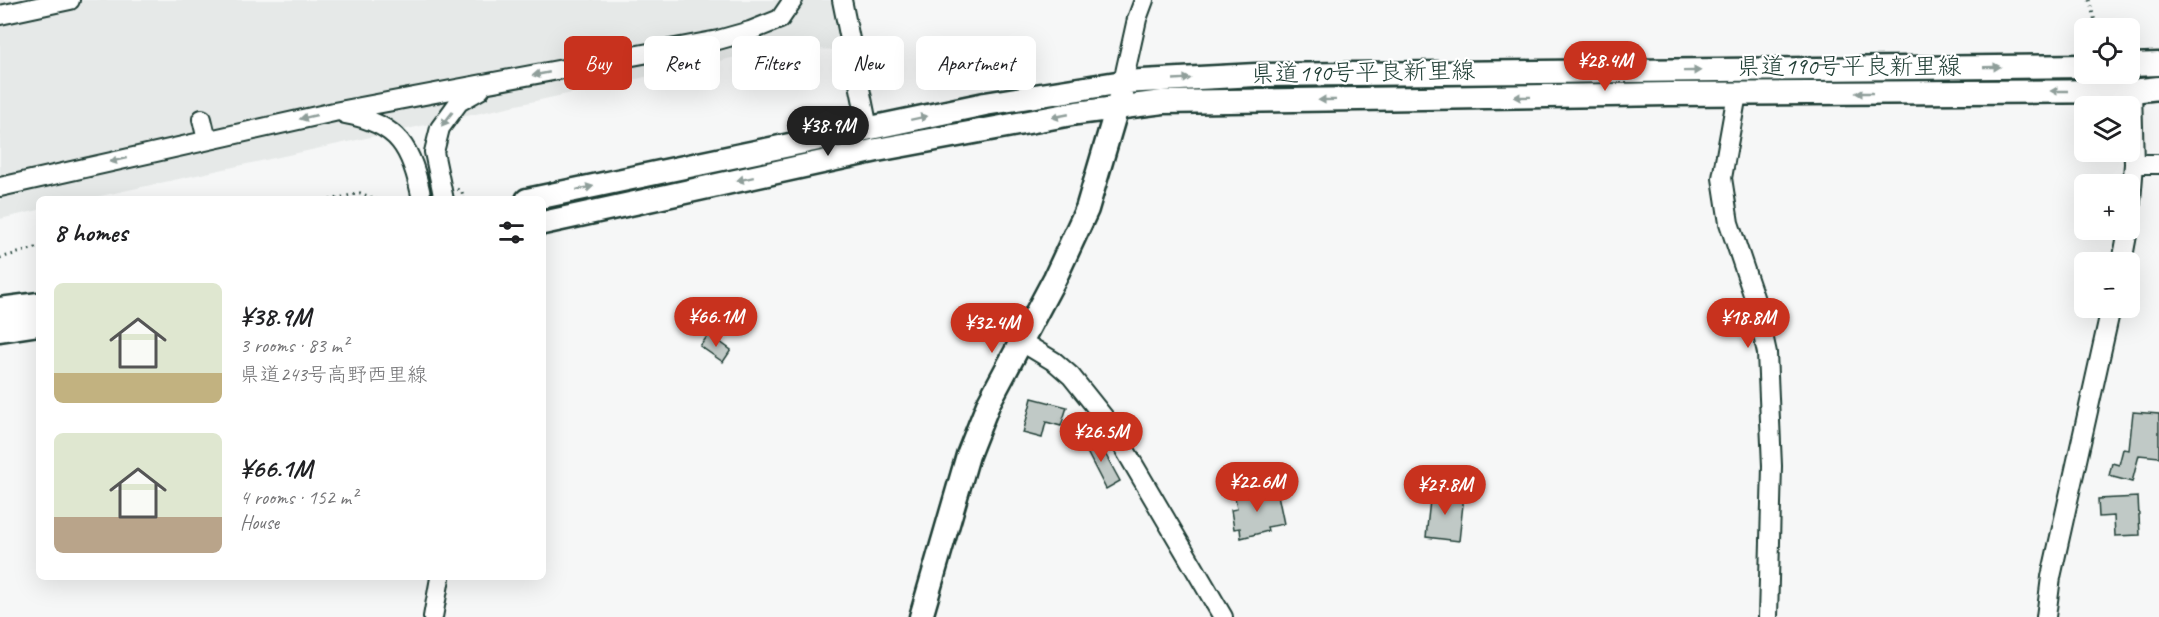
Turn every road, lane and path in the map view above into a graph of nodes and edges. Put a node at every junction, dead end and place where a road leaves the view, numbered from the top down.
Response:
1 (70, 0) edge
2 (793, 0) edge
3 (842, 0) edge
4 (1144, 0) edge
5 (2090, 0) edge
6 (0, 15) edge
7 (2094, 18) edge
8 (2159, 64) edge
9 (2140, 65) edge
10 (2074, 66) edge
11 (1123, 82) junction
12 (492, 83) junction
13 (2159, 88) edge
14 (2132, 90) junction
15 (1737, 94) junction
16 (1117, 107) junction
17 (334, 112) junction
18 (201, 119) dead end
19 (868, 128) junction
20 (207, 140) junction
21 (2134, 164) junction
22 (2159, 164) edge
23 (2133, 174) edge
24 (0, 187) edge
25 (347, 196) edge
26 (368, 196) edge
27 (421, 196) edge
28 (443, 196) edge
29 (546, 196) edge
30 (546, 222) edge
31 (36, 248) edge
32 (0, 258) edge
33 (36, 304) edge
34 (0, 309) edge
35 (2109, 318) edge
36 (36, 324) edge
37 (0, 330) edge
38 (1022, 342) junction
39 (440, 580) edge
40 (433, 617) edge
41 (921, 617) edge
42 (1223, 617) edge
43 (1768, 617) edge
44 (2046, 617) edge

1 - 6 street
2 -> 12 street
3 - 19 street
4 - 11 street
5 - 7 path
8 - 9 main road
11 -> 10 main road, 県道190号平良新里線
11 - 16 main road
19 -> 11 main road, 県道190号平良新里線
12 - 17 street
12 -> 28 street
13 - 14 main road, 県道190号平良新里線
14 -> 15 main road, 県道190号平良新里線
14 - 21 street
15 -> 16 main road, 県道190号平良新里線
15 - 43 street
16 -> 30 main road, 県道190号平良新里線
16 - 38 main road
17 -> 20 street
17 - 27 street
18 - 20 street
29 -> 19 main road, 県道190号平良新里線
20 -> 24 street
21 - 22 street
21 - 23 street
25 - 26 path
31 - 32 path
33 - 34 main road
35 - 44 street
36 - 37 main road
38 - 41 main road
38 - 42 street
39 - 40 street

